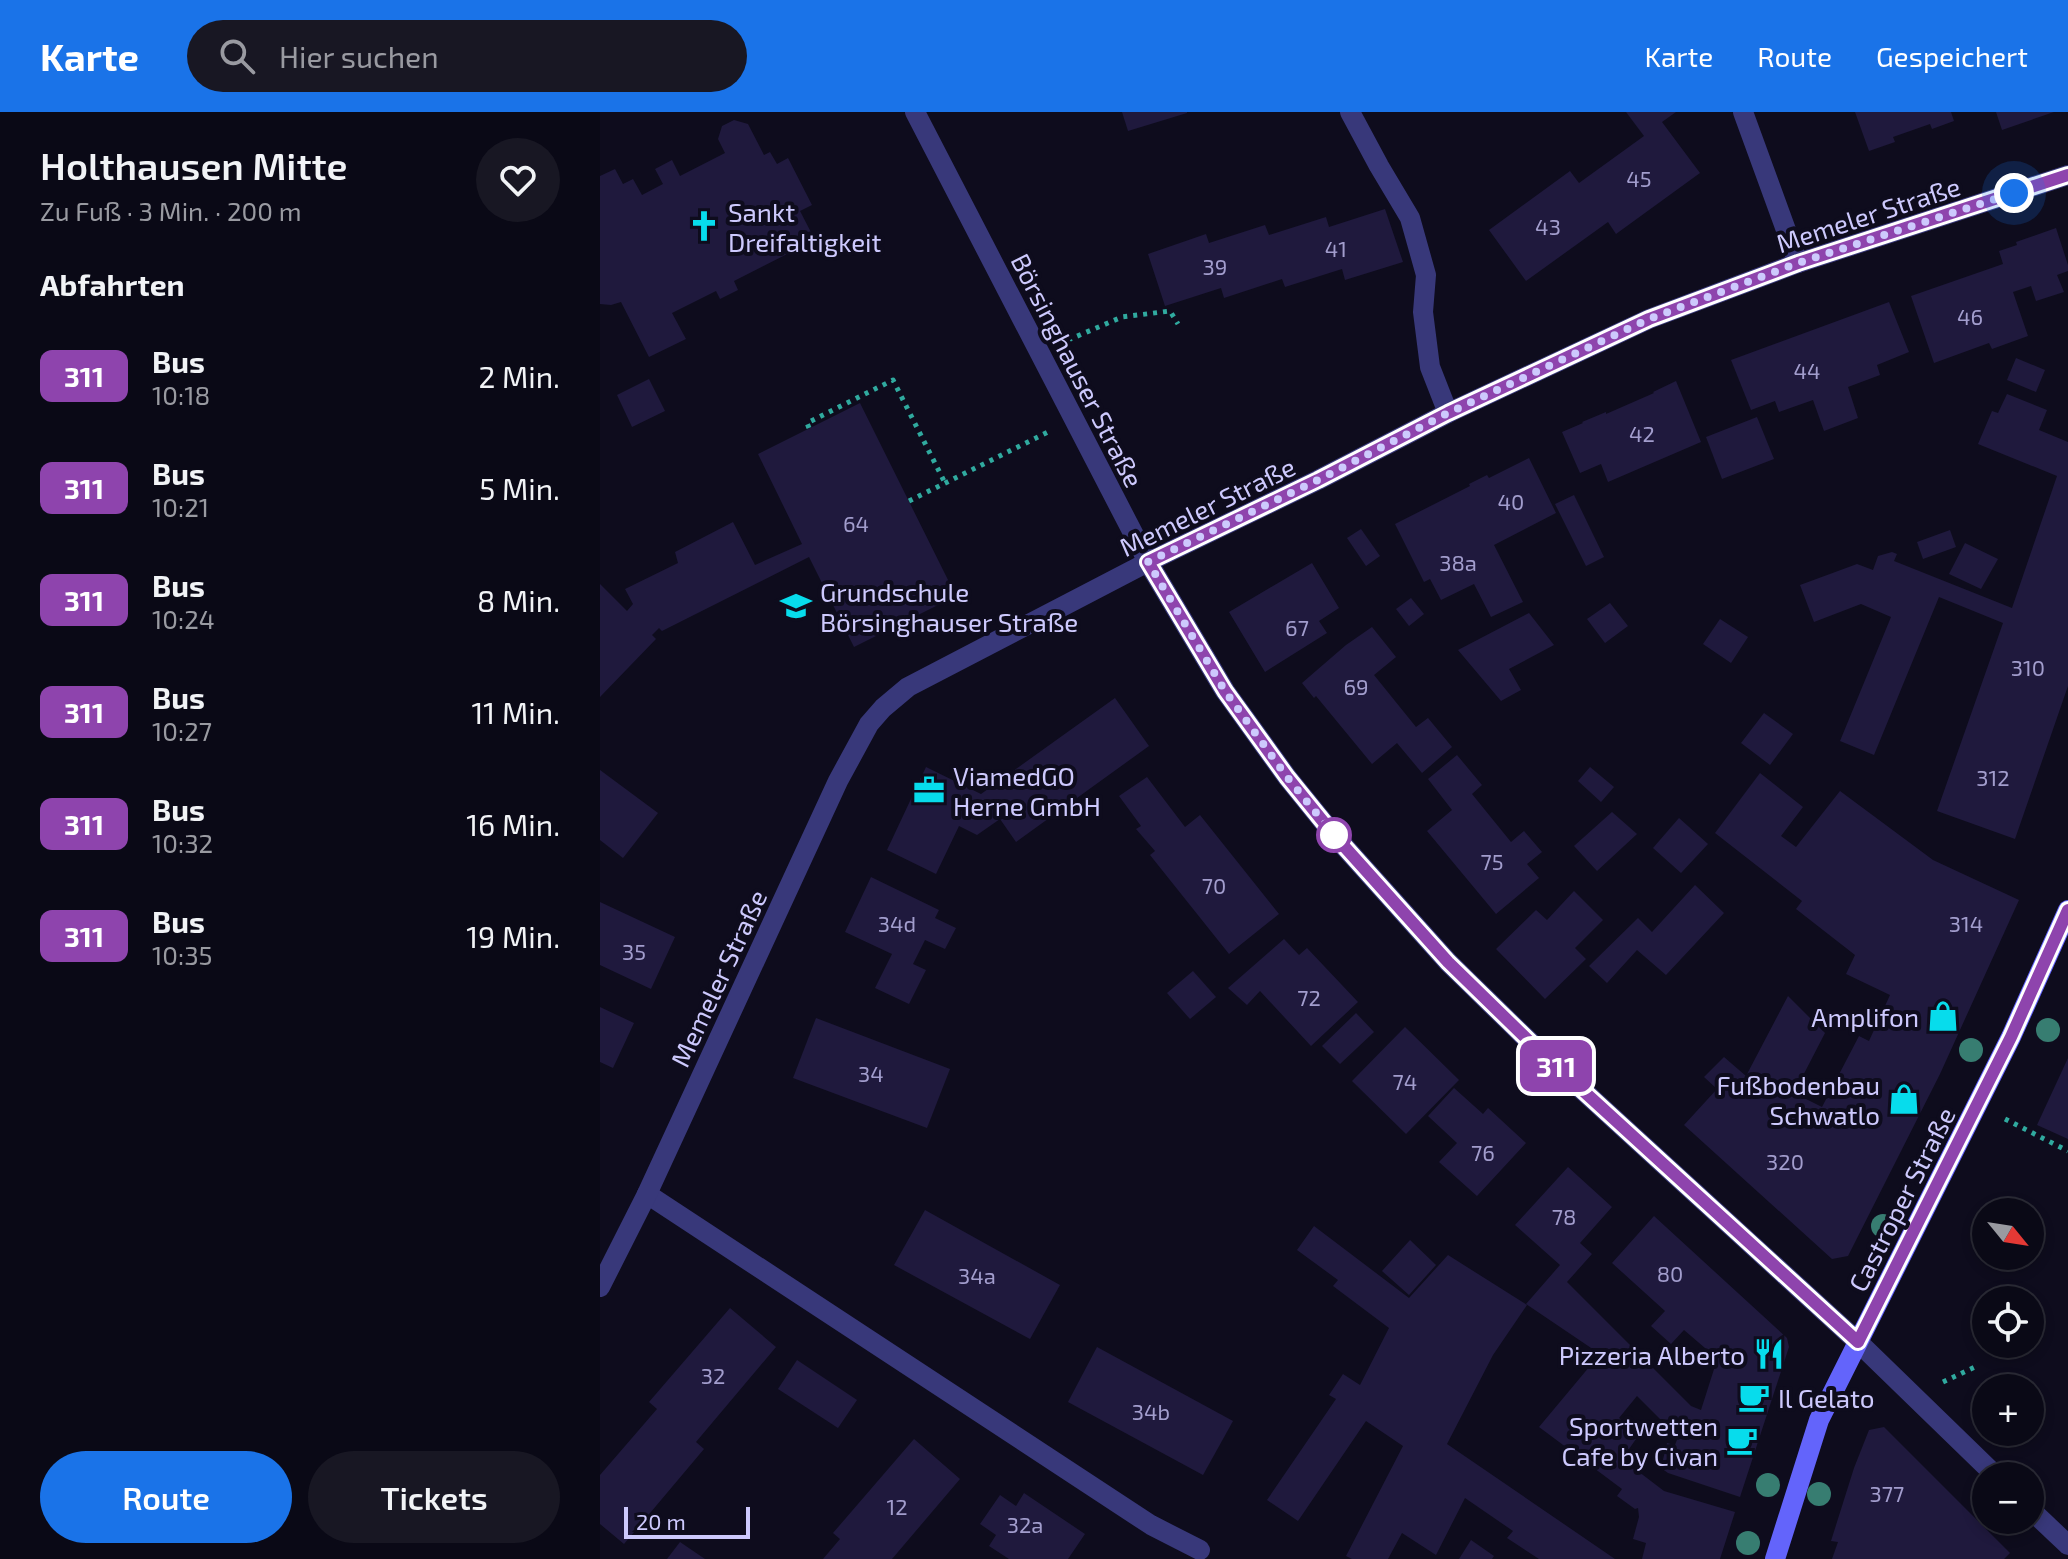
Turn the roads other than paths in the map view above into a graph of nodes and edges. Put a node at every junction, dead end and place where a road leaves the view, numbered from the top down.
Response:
1 (915, 112) edge
2 (1350, 112) edge
3 (1743, 112) edge
4 (2068, 175) edge
5 (1798, 263) junction
6 (1448, 413) junction
7 (1148, 562) junction
8 (2068, 910) edge
9 (647, 1194) junction
10 (600, 1287) edge
11 (1858, 1342) junction
12 (1982, 1462) edge
13 (2044, 1522) edge
14 (2068, 1545) edge
15 (1200, 1550) dead end
16 (1775, 1559) edge

1 - 7 street, Börsinghauser Straße
2 - 6 street
3 - 5 street
4 - 5 street, Memeler Straße
5 - 6 street, Memeler Straße
6 - 7 street, Memeler Straße
7 - 9 street, Memeler Straße
7 - 11 street, Börsinghauser Straße
8 - 11 main road, Castroper Straße
9 - 10 street, Memeler Straße
9 - 15 street
11 - 12 street, Börsinghauser Straße
11 - 16 main road, Castroper Straße
13 - 14 street

